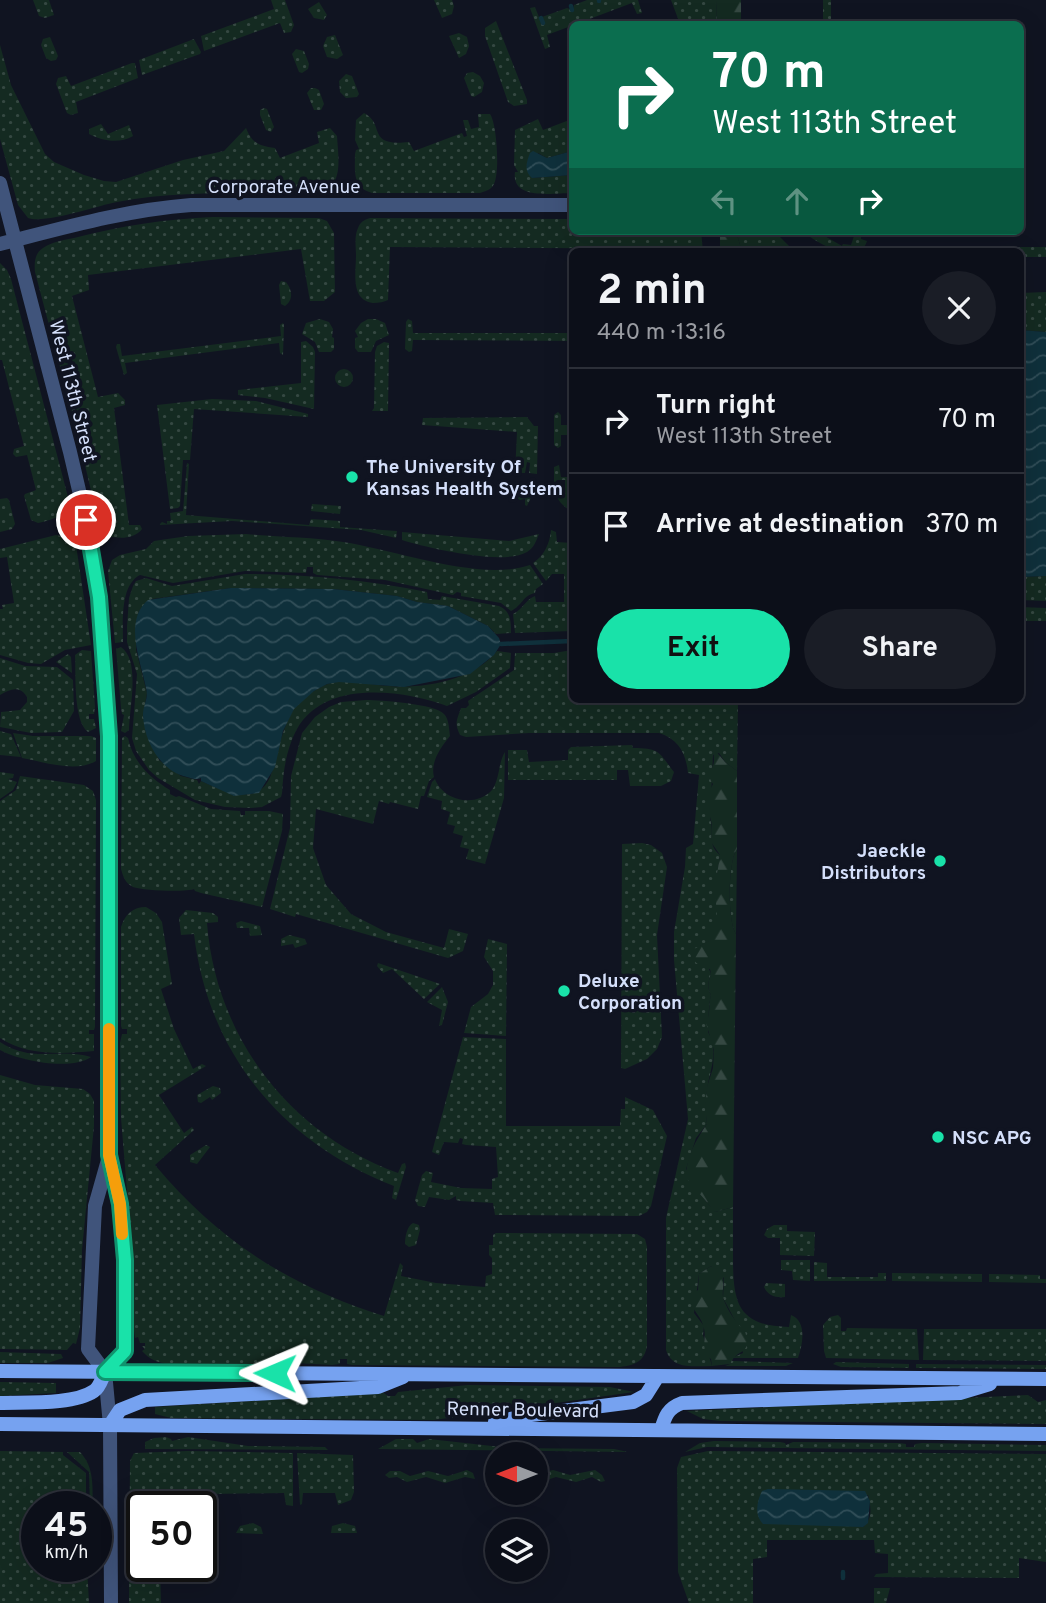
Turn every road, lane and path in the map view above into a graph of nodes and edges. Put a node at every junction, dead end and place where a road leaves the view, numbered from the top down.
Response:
1 (0, 184) edge
2 (569, 205) edge
3 (15, 240) junction
4 (0, 244) edge
5 (109, 1155) junction
6 (0, 1371) edge
7 (105, 1372) junction
8 (410, 1374) junction
9 (657, 1376) junction
10 (1004, 1379) junction
11 (1046, 1379) edge
12 (0, 1403) edge
13 (0, 1424) edge
14 (110, 1425) junction
15 (462, 1428) junction
16 (661, 1430) junction
17 (1046, 1434) edge
18 (111, 1603) edge

1 - 3 street, West 113th Street
2 - 3 street, Corporate Avenue
3 - 4 street, Corporate Avenue
3 - 5 street, West 113th Street
5 - 7 street, West 113th Street
5 - 7 street, West 113th Street
6 - 7 main road, Renner Boulevard
7 - 8 main road, Renner Boulevard
7 - 12 main road
7 - 14 street, West 113th Street
8 - 9 main road, Renner Boulevard
8 - 14 main road
9 - 10 main road, Renner Boulevard
9 - 15 main road
10 - 11 main road, Renner Boulevard
10 - 16 main road
13 - 14 main road, Renner Boulevard
14 - 15 main road, Renner Boulevard
14 - 18 street, West 113th Street
15 - 16 main road, Renner Boulevard
16 - 17 main road, Renner Boulevard

